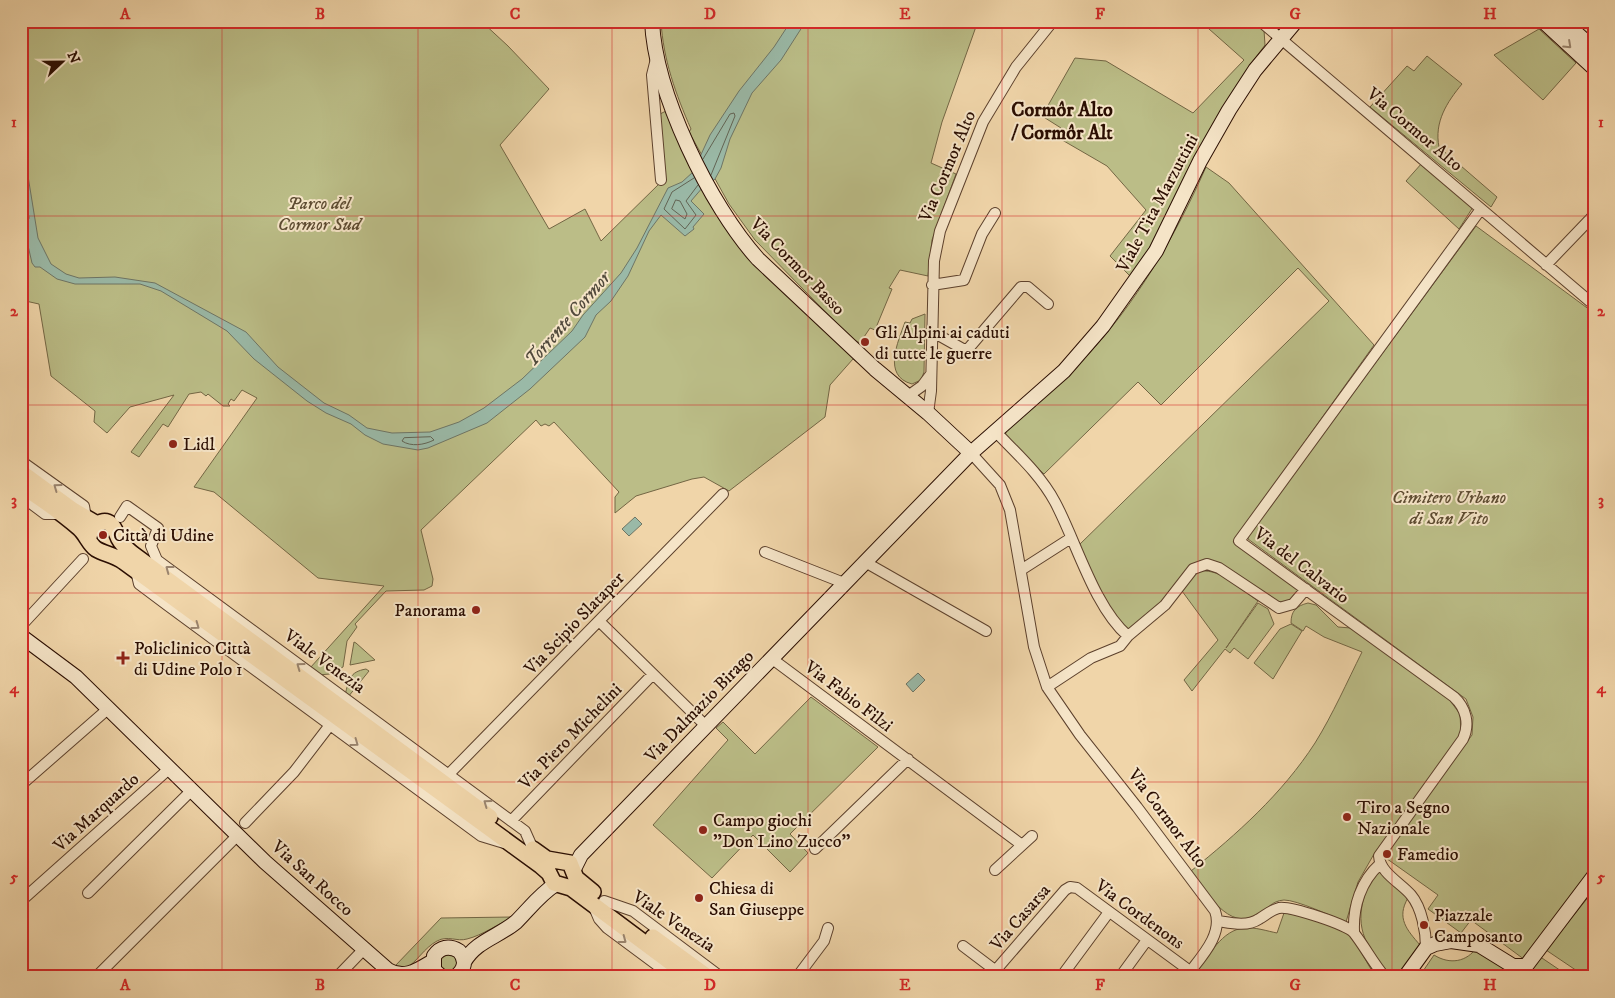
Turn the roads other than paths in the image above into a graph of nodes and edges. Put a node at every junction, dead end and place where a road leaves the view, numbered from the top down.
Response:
1 (652, 21) edge
2 (1053, 21) edge
3 (1260, 21) edge
4 (1296, 21) edge
5 (1543, 21) edge
6 (1563, 21) edge
7 (1280, 38) junction
8 (1594, 49) edge
9 (656, 58) junction
10 (1594, 68) edge
11 (661, 180) dead end
12 (1481, 209) junction
13 (996, 213) dead end
14 (1594, 215) edge
15 (1546, 265) junction
16 (932, 285) junction
17 (1048, 304) dead end
18 (1594, 304) edge
19 (931, 331) junction
20 (931, 374) junction
21 (908, 396) junction
22 (928, 413) junction
23 (995, 431) junction
24 (971, 453) junction
25 (21, 461) edge
26 (21, 472) edge
27 (21, 485) edge
28 (723, 494) dead end
29 (21, 496) edge
30 (61, 514) junction
31 (107, 525) junction
32 (1071, 538) junction
33 (95, 545) junction
34 (765, 552) dead end
35 (865, 562) junction
36 (1021, 570) junction
37 (136, 571) junction
38 (844, 583) junction
39 (1306, 589) junction
40 (598, 621) junction
41 (21, 626) edge
42 (986, 631) dead end
43 (21, 636) edge
44 (1128, 636) junction
45 (771, 658) junction
46 (653, 674) junction
47 (1047, 687) junction
48 (110, 708) junction
49 (330, 725) junction
50 (706, 725) junction
51 (908, 760) junction
52 (170, 768) junction
53 (448, 775) junction
54 (21, 785) edge
55 (192, 790) junction
56 (511, 821) junction
57 (242, 829) junction
58 (1032, 836) dead end
59 (1022, 845) junction
60 (514, 846) junction
61 (533, 849) junction
62 (815, 849) dead end
63 (1380, 864) junction
64 (995, 870) dead end
65 (564, 872) junction
66 (1594, 876) edge
67 (1070, 887) joint
68 (88, 893) dead end
69 (21, 901) edge
70 (598, 902) junction
71 (1109, 912) junction
72 (1218, 921) junction
73 (828, 928) dead end
74 (1354, 931) junction
75 (1148, 940) junction
76 (963, 946) dead end
77 (475, 947) junction
78 (455, 948) junction
79 (1426, 948) junction
80 (364, 949) junction
81 (438, 972) edge
82 (462, 973) edge
83 (999, 974) edge
84 (1188, 974) edge
85 (96, 977) edge
86 (337, 977) edge
87 (673, 977) edge
88 (690, 977) edge
89 (708, 977) edge
90 (721, 977) edge
91 (797, 977) edge
92 (1061, 977) edge
93 (1120, 977) edge
94 (1385, 977) edge
95 (1404, 977) edge

1 - 9 street, Via Cormor Basso
2 - 16 street, Via Cormor Alto
3 - 7 street, Via Cormor Alto
4 - 7 street, Viale Tita Marzuttini
5 -> 10 street
6 - 8 street
7 - 12 street, Via Cormor Alto
7 - 23 street, Viale Tita Marzuttini
9 - 11 street, Via Cormor Basso
9 - 21 street, Via Cormor Basso
12 - 15 street, Via Cormor Alto
12 - 39 street, Via del Calvario
13 - 16 street
14 - 15 street
15 - 18 street, Via Cormor Alto
16 - 19 street, Via Cormor Alto
17 - 19 street
19 - 20 street, Via Cormor Alto
20 - 21 street
20 - 22 street, Via Cormor Alto
21 - 22 street, Via Cormor Alto
22 - 24 street, Via Cormor Alto
23 - 24 street, Viale Tita Marzuttini
23 - 32 street
24 - 35 street, Via Dalmazio Birago
24 - 36 street, Via Cormor Alto
31 -> 25 street, Viale Venezia
26 - 31 main road, Viale Venezia
27 - 30 main road, Viale Venezia
28 - 40 street, Via Scipio Slataper
29 - 30 street, Viale Venezia
30 - 33 main road, Viale Venezia
31 - 33 main road, Viale Venezia
31 - 33 main road, Viale Venezia
53 -> 31 street, Viale Venezia
31 - 61 main road, Viale Venezia
32 - 36 street
32 - 44 street
33 - 37 main road, Viale Venezia
33 - 41 street
34 - 38 street
35 - 38 street, Via Dalmazio Birago
35 - 42 street
36 - 47 street, Via Cormor Alto
37 -> 49 street, Viale Venezia
37 - 60 main road, Viale Venezia
38 - 45 street, Via Dalmazio Birago
39 - 44 street
39 - 63 street, Via del Calvario
40 - 46 street
40 - 53 street, Via Scipio Slataper
43 - 48 street, Via San Rocco
44 - 47 street
45 - 50 street, Via Dalmazio Birago
45 - 51 street, Via Fabio Filzi
46 - 50 street
46 - 56 street, Via Piero Michelini
47 - 72 street, Via Cormor Alto
48 - 52 street, Via San Rocco
48 - 54 street
49 - 57 street
49 -> 60 street, Viale Venezia
50 - 65 street, Via Dalmazio Birago
51 - 59 street, Via Fabio Filzi
51 - 62 street
52 - 55 street, Via San Rocco
52 - 69 street, Via Marquardo
56 -> 53 street, Viale Venezia
55 - 57 street, Via San Rocco
55 - 68 street
56 - 61 street, Viale Venezia
57 - 80 street, Via San Rocco
57 - 85 street
58 - 59 street
59 - 64 street
60 - 65 main road, Viale Venezia
61 - 65 main road, Viale Venezia
63 - 74 street
63 - 79 street
65 - 70 main road, Viale Venezia
65 - 77 street, Via Dalmazio Birago
66 - 79 street
67 - 71 street, Via Cordenons
67 - 83 street, Via Casarsa
70 -> 87 street, Viale Venezia
70 - 88 main road, Viale Venezia
70 - 89 main road, Viale Venezia
70 - 90 street, Viale Venezia
71 - 75 street, Via Cordenons
71 - 92 street
72 - 74 street
72 - 84 street
73 - 91 street
74 - 94 street
75 - 84 street, Via Cordenons
75 - 93 street
76 - 83 street, Via Casarsa
77 - 78 street
77 - 82 street
78 - 81 street, Via San Rocco
78 - 82 street
79 - 95 street
80 - 81 street, Via San Rocco
80 - 86 street

